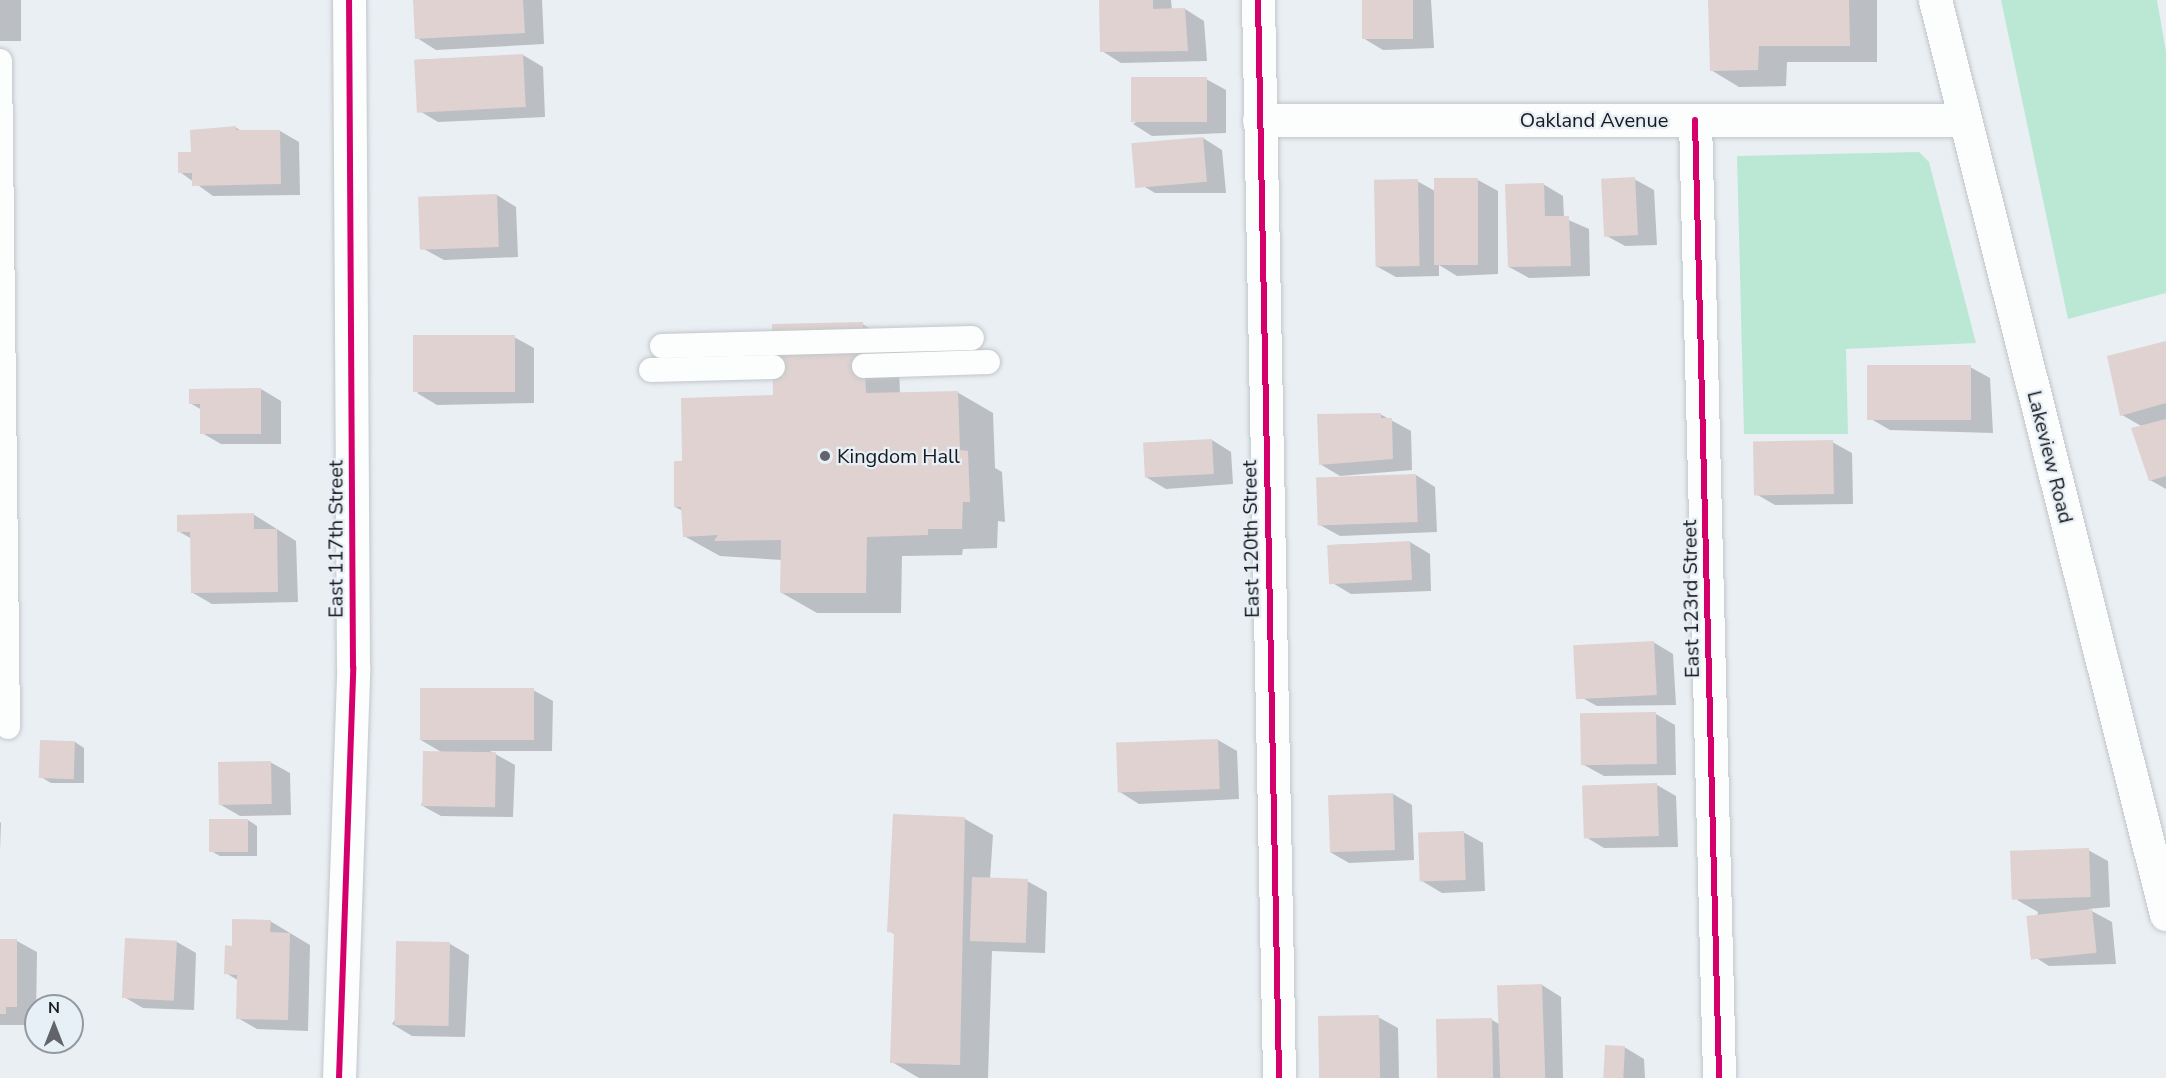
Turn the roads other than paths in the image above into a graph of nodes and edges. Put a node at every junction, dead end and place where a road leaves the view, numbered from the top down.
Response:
1 (349, 0) edge
2 (1258, 0) edge
3 (1935, 0) edge
4 (1, 61) edge
5 (1259, 120) junction
6 (1695, 120) junction
7 (1965, 120) junction
8 (972, 338) dead end
9 (662, 346) dead end
10 (988, 362) dead end
11 (864, 366) dead end
12 (773, 367) dead end
13 (651, 370) dead end
14 (8, 727) dead end
15 (2166, 914) edge
16 (339, 1078) edge
17 (1278, 1078) edge
18 (1719, 1078) edge

1 - 16 street, East 117th Street
2 - 5 street, East 120th Street
3 - 7 street, Lakeview Road
4 - 14 lane
5 - 6 street, Oakland Avenue
5 - 17 street, East 120th Street
6 - 7 street, Oakland Avenue
6 - 18 street, East 123rd Street
7 - 15 street, Lakeview Road
8 - 9 lane
10 - 11 lane
12 - 13 lane

